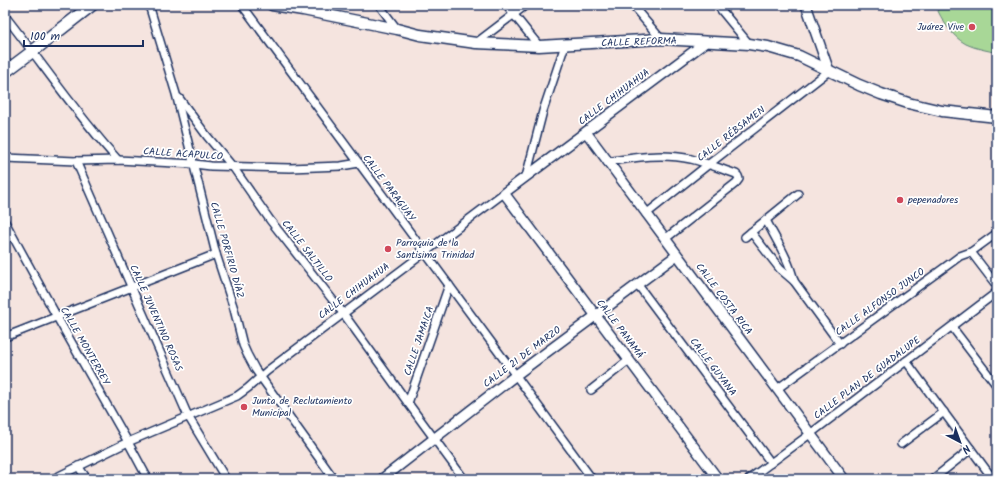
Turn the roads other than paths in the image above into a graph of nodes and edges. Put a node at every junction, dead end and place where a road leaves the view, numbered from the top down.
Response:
1 (92, 5) edge
2 (149, 5) edge
3 (242, 5) edge
4 (272, 5) edge
5 (379, 5) edge
6 (506, 5) edge
7 (526, 5) edge
8 (632, 5) edge
9 (717, 5) edge
10 (806, 5) edge
11 (306, 8) edge
12 (514, 14) junction
13 (5, 16) edge
14 (397, 29) junction
15 (660, 39) junction
16 (706, 42) junction
17 (476, 43) junction
18 (749, 44) junction
19 (565, 45) junction
20 (539, 46) junction
21 (33, 51) junction
22 (829, 71) junction
23 (5, 72) edge
24 (176, 94) junction
25 (997, 117) edge
26 (586, 132) junction
27 (5, 158) edge
28 (118, 160) junction
29 (76, 161) junction
30 (607, 162) junction
31 (359, 163) junction
32 (194, 164) junction
33 (709, 164) junction
34 (233, 167) junction
35 (526, 177) junction
36 (504, 193) junction
37 (798, 194) dead end
38 (646, 214) junction
39 (766, 220) junction
40 (5, 222) edge
41 (997, 233) edge
42 (665, 239) junction
43 (425, 252) junction
44 (971, 252) junction
45 (216, 254) junction
46 (677, 255) junction
47 (794, 281) junction
48 (638, 284) junction
49 (449, 285) junction
50 (997, 286) edge
51 (131, 288) junction
52 (997, 292) edge
53 (343, 314) junction
54 (596, 316) junction
55 (57, 317) junction
56 (952, 327) junction
57 (5, 338) edge
58 (840, 344) junction
59 (629, 360) junction
60 (906, 361) junction
61 (516, 375) junction
62 (260, 377) junction
63 (997, 386) edge
64 (777, 389) junction
65 (591, 390) dead end
66 (408, 403) junction
67 (944, 412) junction
68 (188, 416) junction
69 (810, 434) junction
70 (434, 439) junction
71 (128, 442) junction
72 (901, 444) dead end
73 (971, 449) junction
74 (771, 463) junction
75 (78, 466) junction
76 (53, 479) edge
77 (87, 479) edge
78 (148, 479) edge
79 (226, 479) edge
80 (334, 479) edge
81 (382, 479) edge
82 (464, 479) edge
83 (592, 479) edge
84 (718, 479) edge
85 (749, 479) edge
86 (844, 479) edge
87 (933, 479) edge
88 (993, 479) edge

1 - 21 main road
2 - 24 street, CALLE PORFIRIO DÍAZ
3 - 31 street, CALLE PARAGUAY
4 - 11 main road, CALLE REFORMA
5 - 14 street
6 - 12 street
7 - 12 street
8 - 15 street
9 - 18 street
10 - 22 street
11 - 14 main road, CALLE REFORMA
12 - 17 street
12 - 20 street
13 - 21 street
14 - 17 main road, CALLE REFORMA
15 - 16 main road, CALLE REFORMA
15 - 19 main road, CALLE REFORMA
16 - 18 main road, CALLE REFORMA
16 - 26 street, CALLE CHIHUAHUA
17 - 20 main road, CALLE REFORMA
18 - 22 main road, CALLE REFORMA
19 - 20 main road, CALLE REFORMA
19 - 35 street
21 - 23 main road
21 - 28 street
22 - 25 main road, CALLE REFORMA
22 - 33 street, CALLE RÉBSAMEN
24 - 32 street, CALLE PORFIRIO DÍAZ
24 - 34 street, CALLE SALTILLO
26 - 30 street, CALLE COSTA RICA
26 - 35 street, CALLE CHIHUAHUA
27 - 29 street, CALLE ACAPULCO
28 - 29 street, CALLE ACAPULCO
28 - 32 street, CALLE ACAPULCO
29 - 51 street, CALLE JUVENTINO ROSAS
30 - 33 street
30 - 38 street, CALLE COSTA RICA
31 - 34 street, CALLE ACAPULCO
31 - 43 street, CALLE PARAGUAY
32 - 34 street, CALLE ACAPULCO
32 - 45 street, CALLE PORFIRIO DÍAZ
33 - 38 street, CALLE RÉBSAMEN
33 - 42 street
34 - 53 street, CALLE SALTILLO
35 - 36 street, CALLE CHIHUAHUA
36 - 43 street, CALLE CHIHUAHUA
36 - 54 street, CALLE PANAMÁ
37 - 39 street
38 - 42 street, CALLE COSTA RICA
39 - 47 street
39 - 47 street
40 - 55 street, CALLE MONTERREY
41 - 44 street, CALLE ALFONSO JUNCO
42 - 46 street, CALLE COSTA RICA
43 - 49 street, CALLE PARAGUAY
43 - 53 street, CALLE CHIHUAHUA
44 - 50 street
44 - 58 street, CALLE ALFONSO JUNCO
45 - 51 street
45 - 62 street, CALLE PORFIRIO DÍAZ
46 - 48 street, CALLE 21 DE MARZO
46 - 64 street, CALLE COSTA RICA
47 - 58 street
48 - 54 street, CALLE 21 DE MARZO
48 - 74 street, CALLE GUYANA
49 - 61 street, CALLE PARAGUAY
49 - 66 street, CALLE JAMAICA
51 - 55 street
51 - 68 street, CALLE JUVENTINO ROSAS
52 - 56 street, CALLE PLAN DE GUADALUPE
53 - 62 street, CALLE CHIHUAHUA
53 - 66 street, CALLE SALTILLO
54 - 59 street, CALLE PANAMÁ
54 - 61 street, CALLE 21 DE MARZO
55 - 57 street
55 - 71 street, CALLE MONTERREY
56 - 60 street, CALLE PLAN DE GUADALUPE
56 - 63 street
58 - 64 street, CALLE ALFONSO JUNCO
59 - 65 street
59 - 84 street, CALLE PANAMÁ
60 - 67 street
60 - 69 street, CALLE PLAN DE GUADALUPE
61 - 70 street, CALLE 21 DE MARZO
61 - 83 street, CALLE PARAGUAY
62 - 68 street, CALLE CHIHUAHUA
62 - 80 street, CALLE PORFIRIO DÍAZ
64 - 69 street, CALLE COSTA RICA
66 - 70 street, CALLE SALTILLO
67 - 72 street
67 - 73 street
68 - 71 street, CALLE CHIHUAHUA
68 - 79 street, CALLE JUVENTINO ROSAS
69 - 74 street, CALLE PLAN DE GUADALUPE
69 - 86 street, CALLE COSTA RICA
70 - 81 street, CALLE 21 DE MARZO
70 - 82 street, CALLE SALTILLO
71 - 75 street, CALLE CHIHUAHUA
71 - 78 street, CALLE MONTERREY
73 - 87 street
73 - 88 street
74 - 85 street, CALLE PLAN DE GUADALUPE
75 - 76 street, CALLE CHIHUAHUA
75 - 77 street

